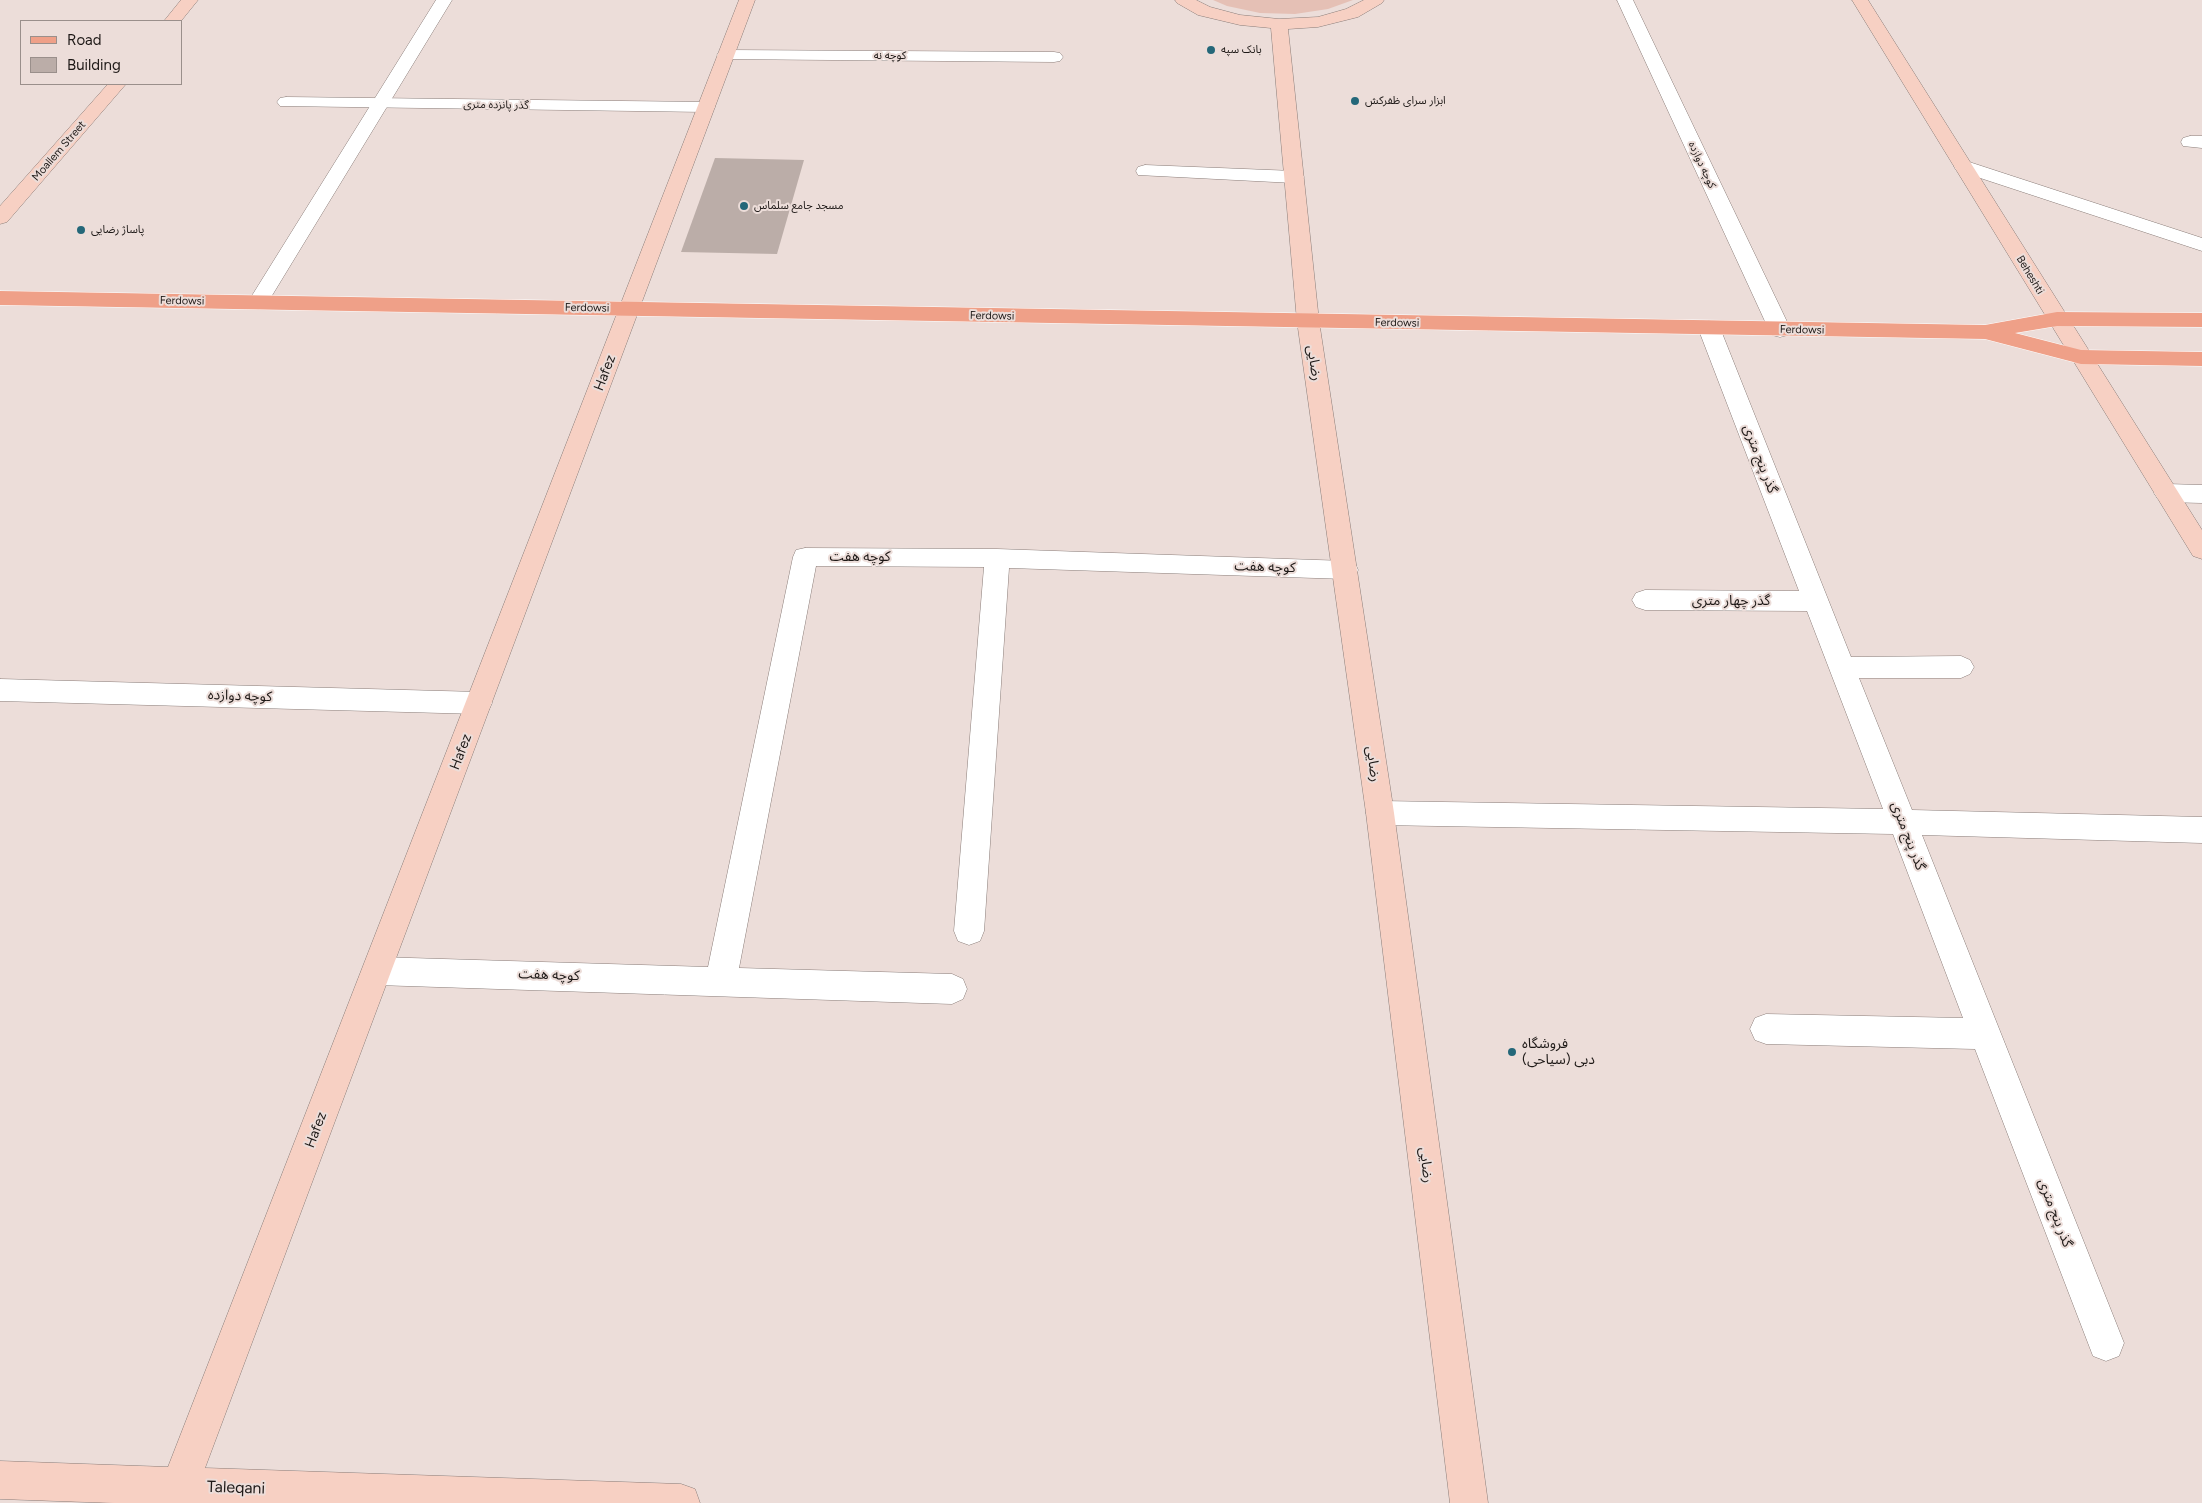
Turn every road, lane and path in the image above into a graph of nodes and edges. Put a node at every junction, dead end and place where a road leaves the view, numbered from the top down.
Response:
1 (190, 0) edge
2 (444, 0) edge
3 (747, 0) edge
4 (1183, 0) edge
5 (1376, 0) edge
6 (1625, 0) edge
7 (1860, 0) edge
8 (173, 20) edge
9 (1279, 24) junction
10 (726, 55) junction
11 (1054, 57) dead end
12 (116, 85) edge
13 (286, 102) dead end
14 (380, 103) junction
15 (706, 107) junction
16 (1963, 166) junction
17 (1145, 171) dead end
18 (1294, 177) junction
19 (0, 218) edge
20 (2202, 245) edge
21 (0, 298) edge
22 (258, 302) junction
23 (629, 309) junction
24 (2057, 320) junction
25 (2202, 320) edge
26 (1308, 321) junction
27 (1709, 328) junction
28 (1780, 330) junction
29 (1984, 332) junction
30 (2081, 357) junction
31 (2202, 359) edge
32 (2166, 493) junction
33 (2202, 494) edge
34 (2202, 550) edge
35 (997, 558) junction
36 (1346, 570) junction
37 (1645, 600) dead end
38 (1816, 601) junction
39 (1961, 667) dead end
40 (1842, 668) junction
41 (0, 690) edge
42 (479, 703) junction
43 (1380, 813) junction
44 (1902, 822) junction
45 (2202, 830) edge
46 (969, 931) dead end
47 (377, 970) junction
48 (720, 980) junction
49 (952, 989) dead end
50 (1766, 1029) dead end
51 (1985, 1034) junction
52 (2106, 1343) dead end
53 (0, 1480) edge
54 (177, 1494) edge
55 (681, 1503) edge
56 (1469, 1503) edge

1 - 8 street
2 - 14 street
3 - 10 street, Hafez
4 - 9 street
5 - 9 street
6 - 28 street, کوچه دوازده
7 - 16 street, Beheshti
9 - 18 street, رضایی
10 - 11 street, کوچه نه
10 - 15 street, Hafez
12 - 19 street, Moallem Street
13 - 14 street, گذر پانزده متری
14 - 15 street, گذر پانزده متری
14 - 22 street
15 - 23 street, Hafez
16 - 20 street
16 - 24 street, Beheshti
17 - 18 street
18 - 26 street, رضایی
21 - 22 main road, Ferdowsi
22 - 23 main road, Ferdowsi
23 - 26 main road, Ferdowsi
23 - 42 street, Hafez
24 - 25 main road, Ferdowsi
24 - 29 main road, Ferdowsi
24 - 30 street, Beheshti
26 - 27 main road, Ferdowsi
26 - 36 street, رضایی
27 - 28 main road, Ferdowsi
27 - 38 street, گذر پنج متری
28 - 29 main road, Ferdowsi
29 - 30 main road, Ferdowsi
30 - 31 main road, Ferdowsi
30 - 32 street, Beheshti
32 - 33 street
32 - 34 street, Beheshti
35 - 36 street, کوچه هفت
35 - 46 street
35 - 48 street, کوچه هفت
36 - 43 street, رضایی
37 - 38 street, گذر چهار متری
38 - 40 street, گذر پنج متری
39 - 40 street
40 - 44 street, گذر پنج متری
41 - 42 street, کوچه دوازده
42 - 47 street, Hafez
43 - 44 street
43 - 56 street, رضایی
44 - 45 street
44 - 51 street, گذر پنج متری
47 - 48 street, کوچه هفت
47 - 54 street, Hafez
48 - 49 street, کوچه هفت
50 - 51 street
51 - 52 street, گذر پنج متری
53 - 54 street, Taleqani
54 - 55 street, Taleqani

